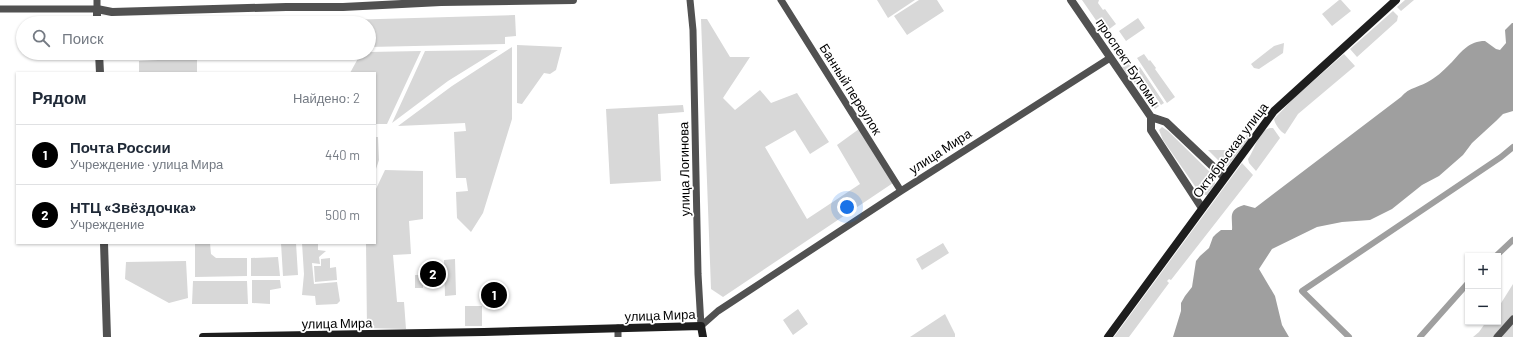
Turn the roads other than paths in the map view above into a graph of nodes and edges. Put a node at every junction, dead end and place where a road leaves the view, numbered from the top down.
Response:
1 (97, 0) edge
2 (573, 0) edge
3 (690, 0) edge
4 (781, 0) edge
5 (1071, 0) edge
6 (1396, 0) edge
7 (428, 1) edge
8 (0, 9) edge
9 (97, 9) junction
10 (97, 16) edge
11 (1110, 58) junction
12 (99, 60) edge
13 (100, 72) edge
14 (1151, 117) junction
15 (1224, 177) junction
16 (901, 190) junction
17 (1202, 208) junction
18 (104, 244) edge
19 (1513, 319) edge
20 (701, 326) junction
21 (618, 328) junction
22 (436, 335) edge
23 (256, 336) edge
24 (107, 337) edge
25 (203, 337) edge
26 (618, 337) edge
27 (703, 337) edge
28 (1108, 337) edge
29 (1497, 337) edge

1 - 9 street
2 - 7 street
3 - 20 street, улица Логинова
4 - 16 street, Банный переулок
5 - 11 street, проспект Бутомы
6 - 15 main road, Октябрьская улица
7 - 9 street
8 - 9 street
9 - 10 street
11 - 14 street, проспект Бутомы
11 - 16 street, улица Мира
12 - 13 street
14 - 15 street, проспект Бутомы
14 - 17 street, проспект Бутомы
15 - 17 main road, Октябрьская улица
16 - 20 street, улица Мира
17 - 28 main road, Октябрьская улица
18 - 24 street
19 - 29 street
20 - 21 main road, улица Мира
20 - 27 main road, улица Логинова
21 - 22 main road, улица Мира
21 - 26 street
22 - 23 main road, улица Мира
23 - 25 main road, улица Мира

